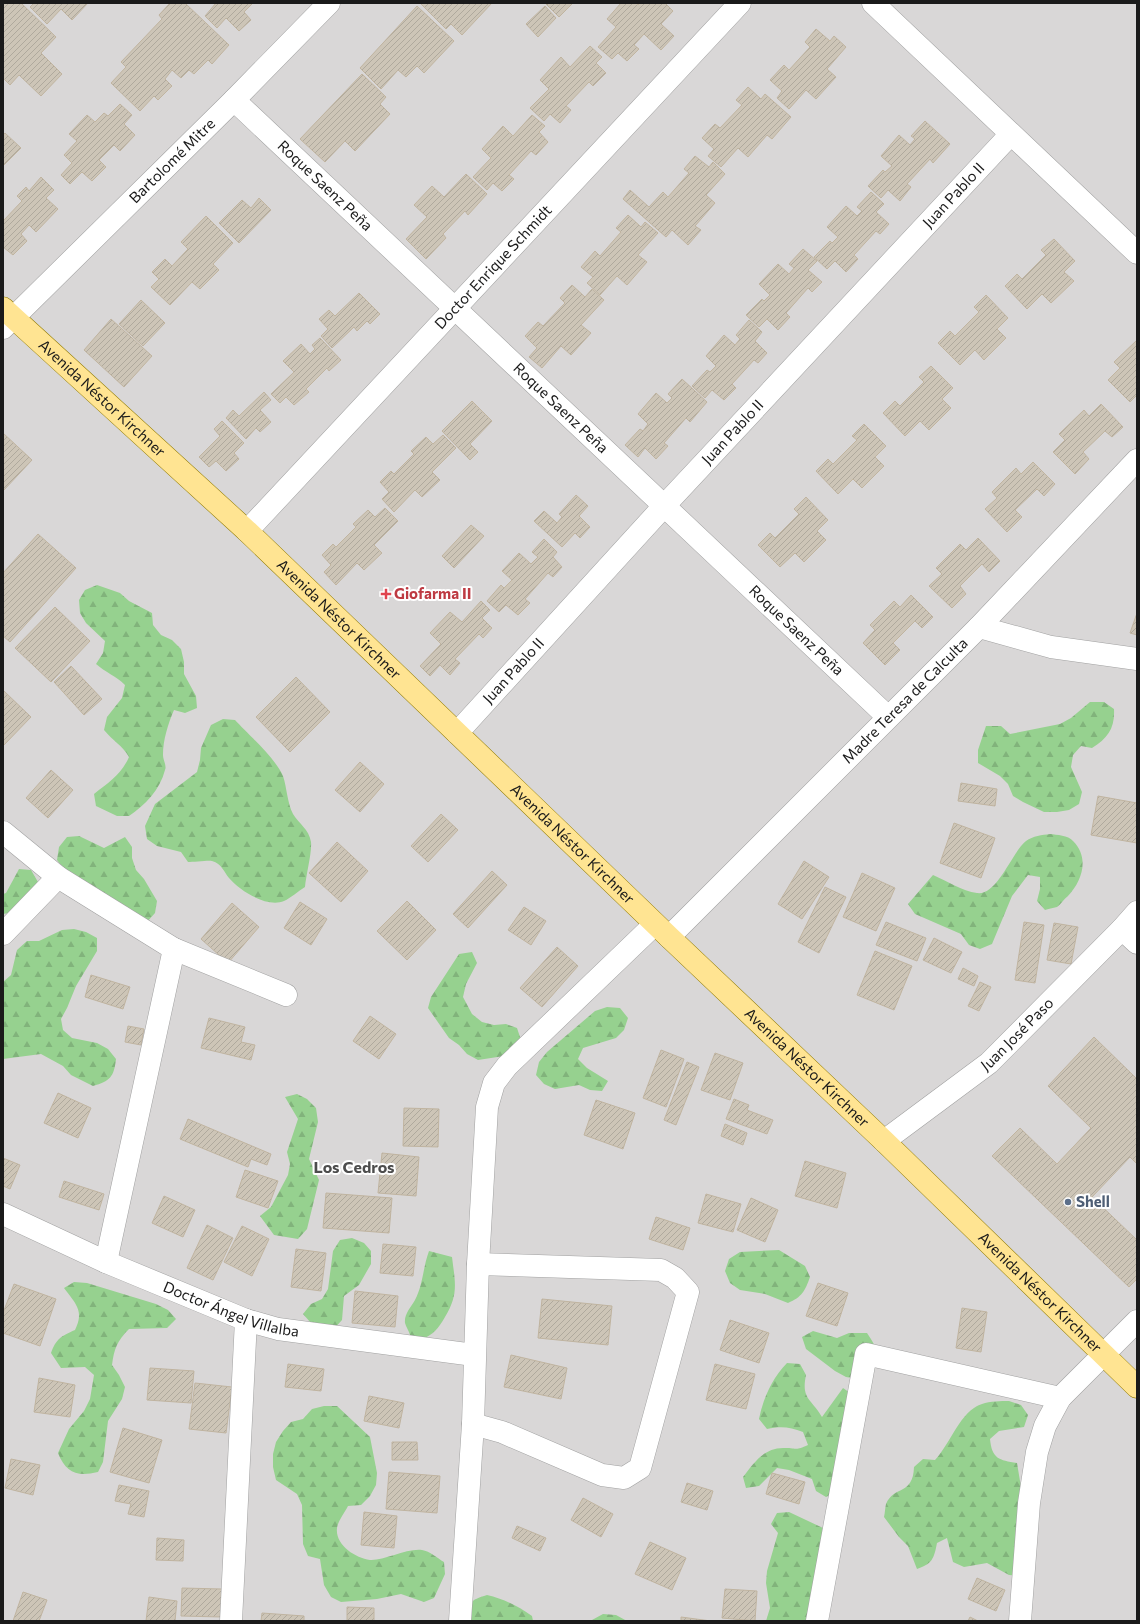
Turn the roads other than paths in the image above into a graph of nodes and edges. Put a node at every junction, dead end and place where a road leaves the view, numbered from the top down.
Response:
1 (330, 3) edge
2 (740, 3) edge
3 (873, 3) edge
4 (234, 100) junction
5 (1011, 134) junction
6 (1137, 253) edge
7 (455, 307) junction
8 (7, 318) edge
9 (1137, 460) edge
10 (664, 506) junction
11 (247, 531) junction
12 (979, 627) junction
13 (1137, 659) edge
14 (888, 717) junction
15 (457, 733) junction
16 (3, 832) edge
17 (58, 877) junction
18 (1137, 912) edge
19 (662, 930) junction
20 (3, 934) edge
21 (1130, 936) edge
22 (174, 949) junction
23 (286, 995) dead end
24 (884, 1141) junction
25 (3, 1214) edge
26 (106, 1262) junction
27 (478, 1264) junction
28 (246, 1320) junction
29 (1137, 1322) edge
30 (474, 1355) junction
31 (1103, 1355) junction
32 (1137, 1387) edge
33 (1060, 1398) junction
34 (473, 1424) junction
35 (231, 1621) edge
36 (460, 1621) edge
37 (817, 1621) edge
38 (1020, 1621) edge

1 - 4 street, Bartolomé Mitre
2 - 7 street, Doctor Enrique Schmidt
3 - 5 street
4 - 7 street, Roque Saenz Peña
4 - 8 street, Bartolomé Mitre
5 - 6 street
5 - 10 street, Juan Pablo II
7 - 10 street, Roque Saenz Peña
7 - 11 street, Doctor Enrique Schmidt
8 - 11 main road, Avenida Néstor Kirchner
9 - 12 street, Madre Teresa de Calculta
10 - 14 street, Roque Saenz Peña
10 - 15 street, Juan Pablo II
11 - 15 main road, Avenida Néstor Kirchner
12 - 13 street
12 - 14 street, Madre Teresa de Calculta
14 - 19 street, Madre Teresa de Calculta
15 - 19 main road, Avenida Néstor Kirchner
16 - 17 street
17 - 20 street
17 - 22 street
18 - 21 street, Juan José Paso
19 - 24 main road, Avenida Néstor Kirchner
19 - 27 street, Madre Teresa de Calculta
21 - 24 street, Juan José Paso
22 - 23 street
22 - 26 street
24 - 31 main road, Avenida Néstor Kirchner
25 - 26 street, Doctor Ángel Villalba
26 - 28 street, Doctor Ángel Villalba
27 - 30 street, Madre Teresa de Calculta
27 - 34 street
28 - 30 street, Doctor Ángel Villalba
28 - 35 street
29 - 31 street
30 - 34 street, Madre Teresa de Calculta
31 - 32 main road, Avenida Néstor Kirchner
31 - 33 street
33 - 37 street
33 - 38 street
34 - 36 street, Madre Teresa de Calculta

